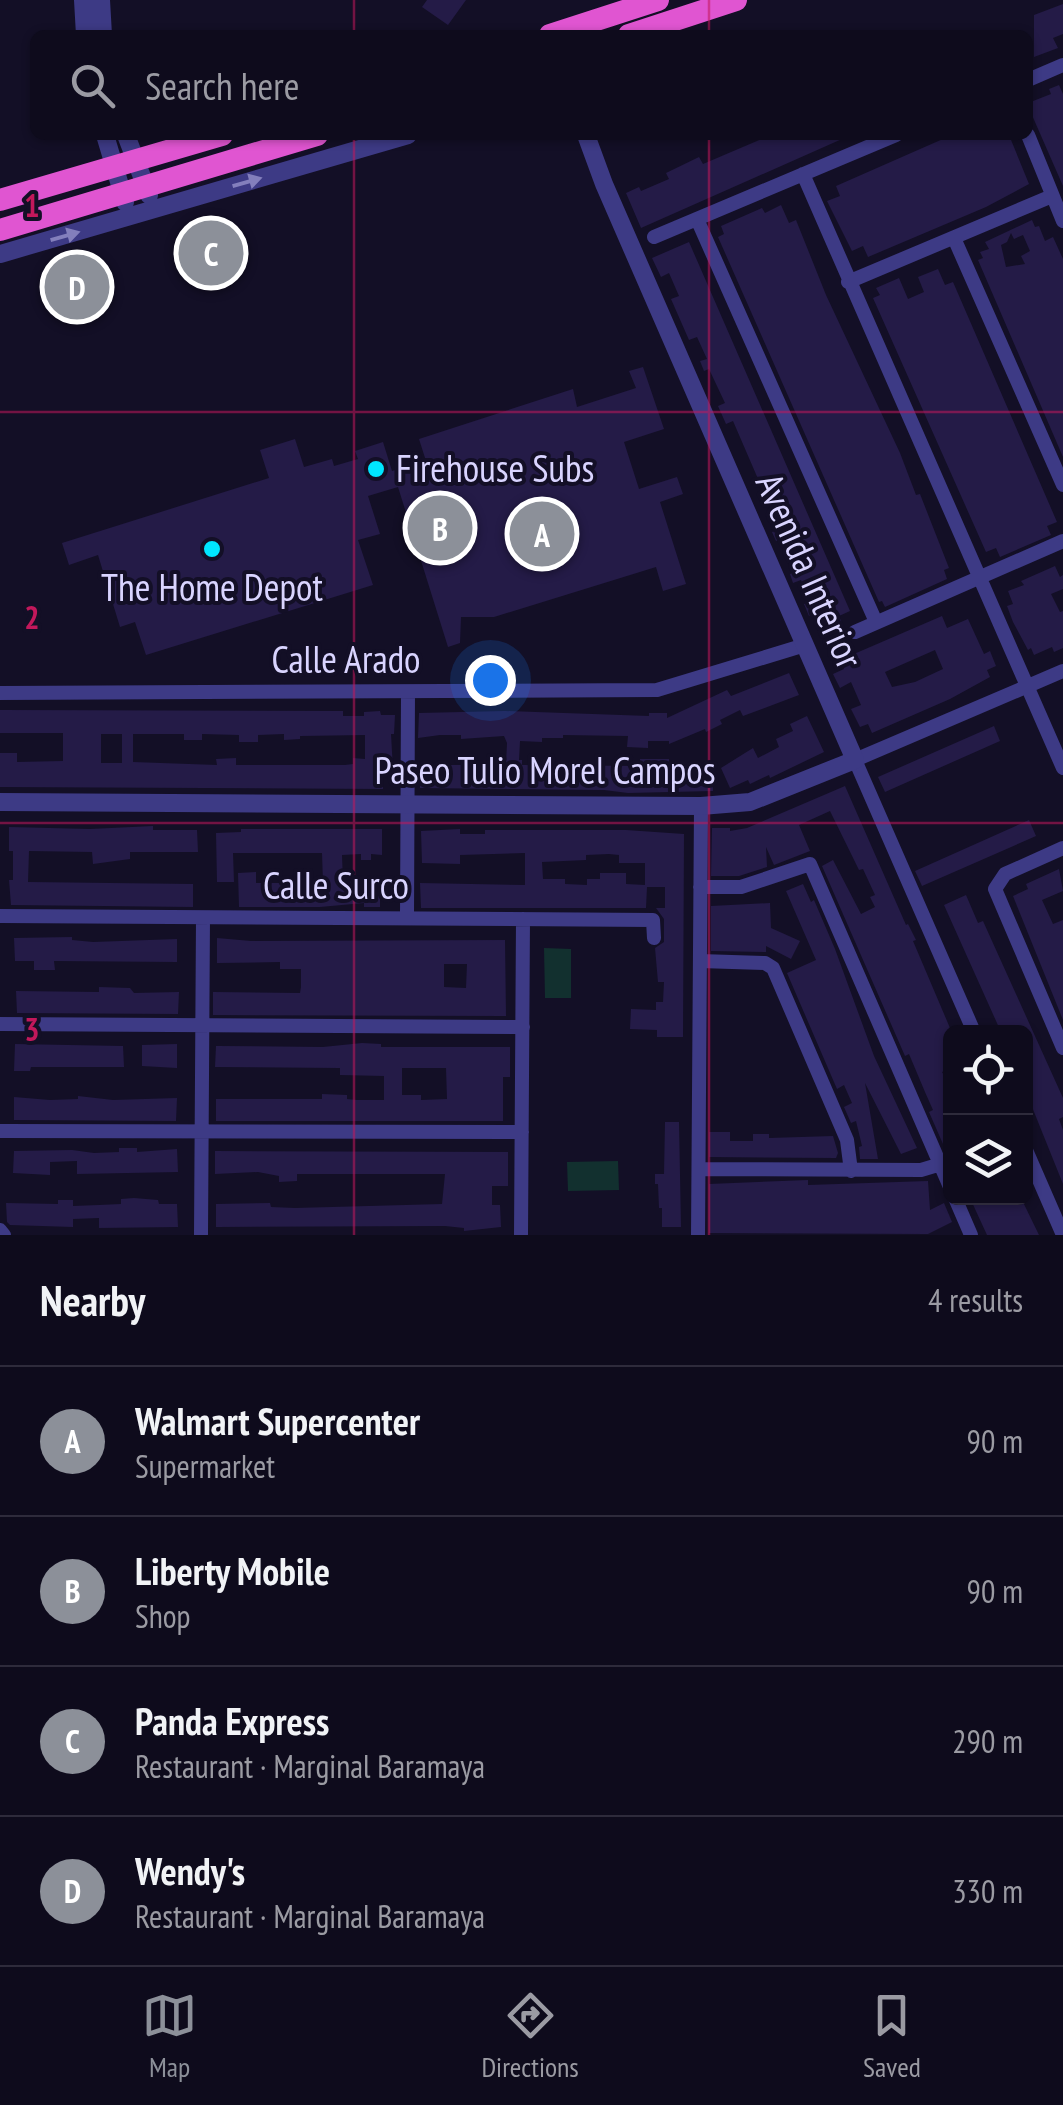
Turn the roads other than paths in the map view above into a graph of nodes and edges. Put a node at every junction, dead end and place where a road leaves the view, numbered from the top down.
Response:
1 (84, 0) edge
2 (101, 0) edge
3 (658, 0) edge
4 (740, 0) edge
5 (86, 30) edge
6 (104, 30) edge
7 (565, 30) edge
8 (644, 30) edge
9 (688, 30) edge
10 (1063, 65) edge
11 (1033, 78) edge
12 (108, 140) edge
13 (126, 140) edge
14 (205, 140) edge
15 (304, 140) edge
16 (388, 140) edge
17 (588, 140) edge
18 (884, 140) edge
19 (1030, 140) edge
20 (124, 164) junction
21 (803, 174) junction
22 (1052, 196) junction
23 (150, 198) junction
24 (0, 200) edge
25 (126, 206) junction
26 (697, 219) junction
27 (1063, 221) edge
28 (0, 230) edge
29 (654, 237) dead end
30 (954, 238) junction
31 (0, 254) edge
32 (848, 282) junction
33 (1063, 485) edge
34 (1063, 541) edge
35 (980, 578) junction
36 (876, 622) junction
37 (855, 632) dead end
38 (805, 644) junction
39 (1063, 671) edge
40 (1027, 686) junction
41 (408, 693) junction
42 (0, 694) edge
43 (855, 760) junction
44 (1063, 768) edge
45 (0, 802) edge
46 (407, 804) junction
47 (700, 806) junction
48 (1063, 848) edge
49 (700, 887) junction
50 (0, 916) edge
51 (202, 918) junction
52 (407, 918) junction
53 (523, 919) junction
54 (654, 938) dead end
55 (700, 962) junction
56 (0, 1024) edge
57 (202, 1025) junction
58 (971, 1025) edge
59 (523, 1027) junction
60 (1063, 1048) edge
61 (0, 1130) edge
62 (202, 1131) junction
63 (522, 1132) junction
64 (941, 1164) junction
65 (1033, 1166) edge
66 (699, 1169) junction
67 (943, 1169) edge
68 (851, 1171) junction
69 (958, 1205) edge
70 (968, 1234) edge
71 (201, 1235) edge
72 (521, 1235) edge
73 (698, 1235) edge
74 (1063, 1235) edge

1 - 5 street
2 - 6 street
3 - 7 highway
4 - 8 highway
4 - 9 highway
10 - 11 street
12 - 20 street
13 - 20 street
14 - 20 highway
15 - 23 highway
23 -> 16 street
17 - 38 street, Avenida Interior
18 - 21 street
19 - 22 street
20 - 23 street
20 - 24 highway
20 - 25 street
21 - 26 street
21 - 32 street
22 - 27 street
22 - 30 street
23 - 25 highway
25 - 28 highway
31 -> 25 street
26 - 29 street
26 - 36 street
30 - 32 street
30 - 33 street
32 - 35 street
34 - 35 street
35 - 36 street
35 - 40 street
36 - 37 street
38 - 41 street, Calle Arado
38 - 43 street, Avenida Interior
39 - 40 street, Paseo Tulio Morel Campos
40 - 43 street, Paseo Tulio Morel Campos
40 - 44 street
41 - 42 street, Calle Arado
41 - 46 street
43 - 47 street, Paseo Tulio Morel Campos
43 - 58 street, Avenida Interior
45 - 46 street, Paseo Tulio Morel Campos
46 - 47 street, Paseo Tulio Morel Campos
46 - 52 street
47 - 49 street
48 - 60 street
49 - 55 street
49 - 64 street
50 - 51 street, Calle Surco
51 - 52 street, Calle Surco
51 - 57 street
52 - 53 street, Calle Surco
53 - 54 street, Calle Surco
53 - 59 street
55 - 66 street
55 - 68 street
56 - 57 street
57 - 59 street
57 - 62 street
59 - 63 street
61 - 62 street
62 - 63 street
62 - 71 street
63 - 72 street
64 - 67 street
64 - 68 street
65 - 74 street
66 - 68 street
66 - 73 street
69 - 70 street

